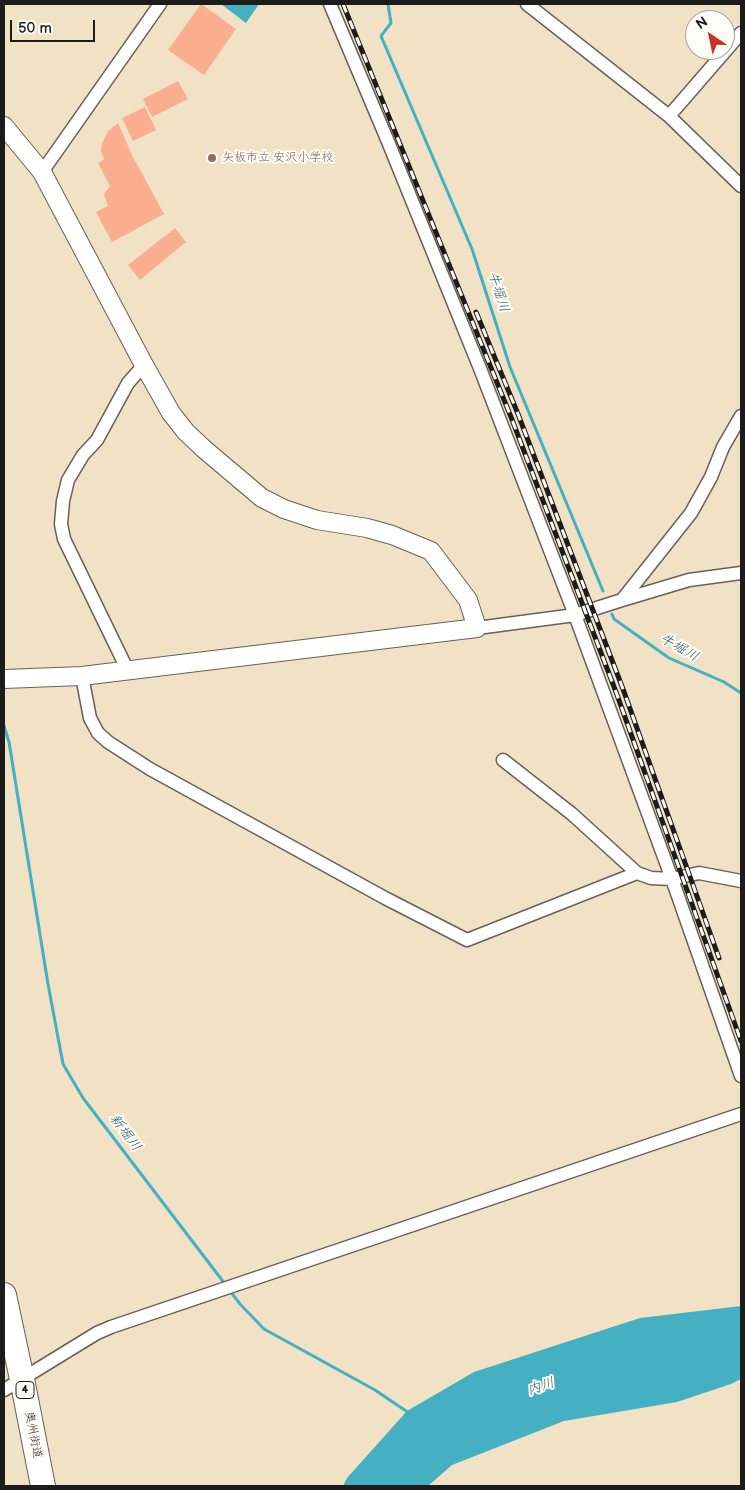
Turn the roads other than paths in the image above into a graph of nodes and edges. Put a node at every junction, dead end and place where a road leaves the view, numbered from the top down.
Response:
1 (160, 4) edge
2 (330, 4) edge
3 (526, 4) edge
4 (741, 33) edge
5 (669, 116) junction
6 (4, 126) edge
7 (42, 172) junction
8 (741, 186) edge
9 (144, 366) junction
10 (741, 416) edge
11 (741, 573) edge
12 (622, 600) junction
13 (575, 615) junction
14 (477, 628) junction
15 (128, 671) junction
16 (82, 676) junction
17 (4, 679) edge
18 (503, 760) dead end
19 (637, 873) junction
20 (672, 879) junction
21 (741, 881) edge
22 (741, 1076) edge
23 (741, 1114) edge
24 (4, 1295) edge
25 (13, 1384) edge
26 (43, 1486) edge

1 - 7 street
2 - 13 street
3 - 5 street
4 - 5 street
5 - 8 street
6 - 7 street
7 - 9 street
9 - 14 street
9 - 15 street
10 - 12 street
11 - 12 street
12 - 13 street
13 - 14 street
13 - 20 street
14 - 15 street
15 - 16 street
16 - 17 street
16 - 19 street
18 - 19 street
19 - 20 street
20 - 21 street
20 - 22 street
23 - 25 street
24 - 25 highway, 奥州街道 / 4
25 - 26 highway, 奥州街道 / 4

